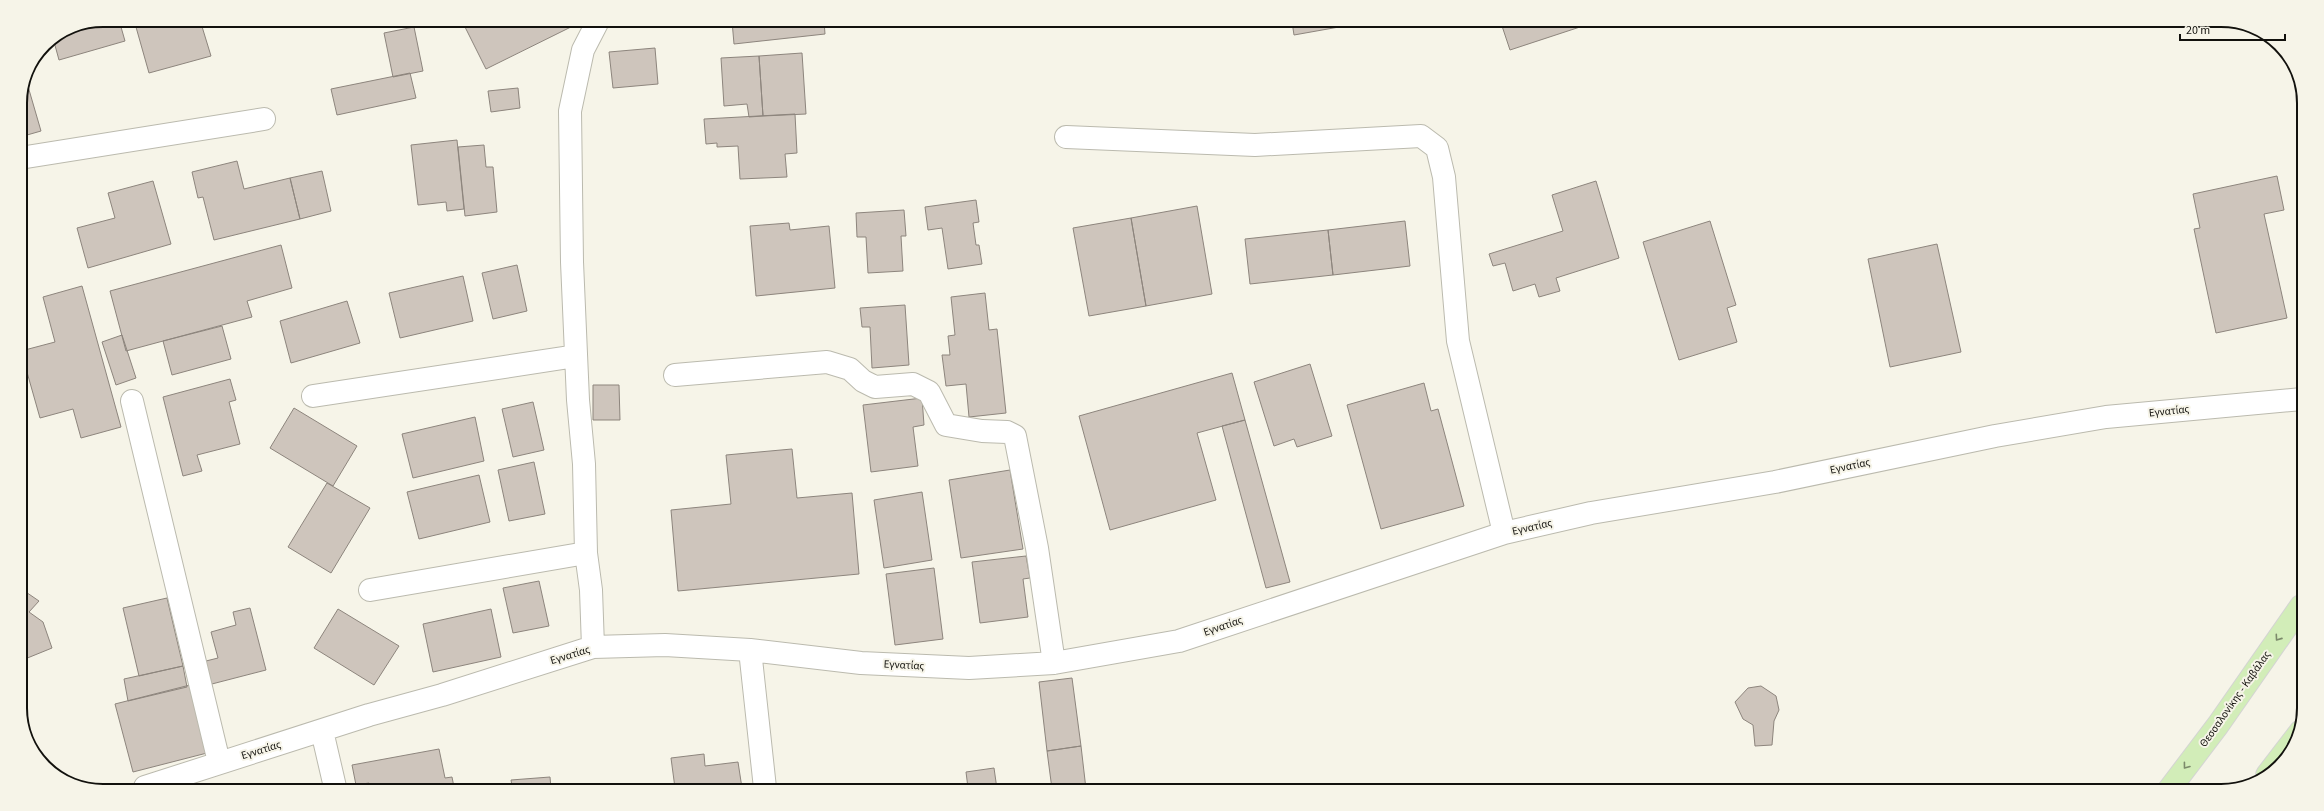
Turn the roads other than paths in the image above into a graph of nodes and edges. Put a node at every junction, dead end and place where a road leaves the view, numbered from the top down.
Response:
1 (595, 27) edge
2 (264, 119) dead end
3 (1066, 137) dead end
4 (27, 157) edge
5 (576, 356) junction
6 (675, 375) dead end
7 (313, 396) dead end
8 (2297, 399) edge
9 (132, 401) dead end
10 (1504, 534) junction
11 (586, 553) junction
12 (370, 590) dead end
13 (2297, 610) edge
14 (593, 647) junction
15 (750, 650) junction
16 (1054, 663) junction
17 (322, 731) junction
18 (219, 762) junction
19 (155, 784) edge
20 (334, 784) edge
21 (765, 784) edge
22 (2173, 784) edge

1 - 5 street
2 - 4 street
3 - 10 street
5 - 7 street
5 - 11 street
6 - 16 street
8 - 10 street, Εγνατίας
9 - 18 street
10 - 16 street, Εγνατίας
11 - 12 street
11 - 14 street
13 -> 22 main road, Θεσσαλονίκης - Καβάλας
14 - 15 street, Εγνατίας
14 - 17 street, Εγνατίας
15 - 16 street, Εγνατίας
15 - 21 street
17 - 18 street, Εγνατίας
17 - 20 street
18 - 19 street, Εγνατίας

